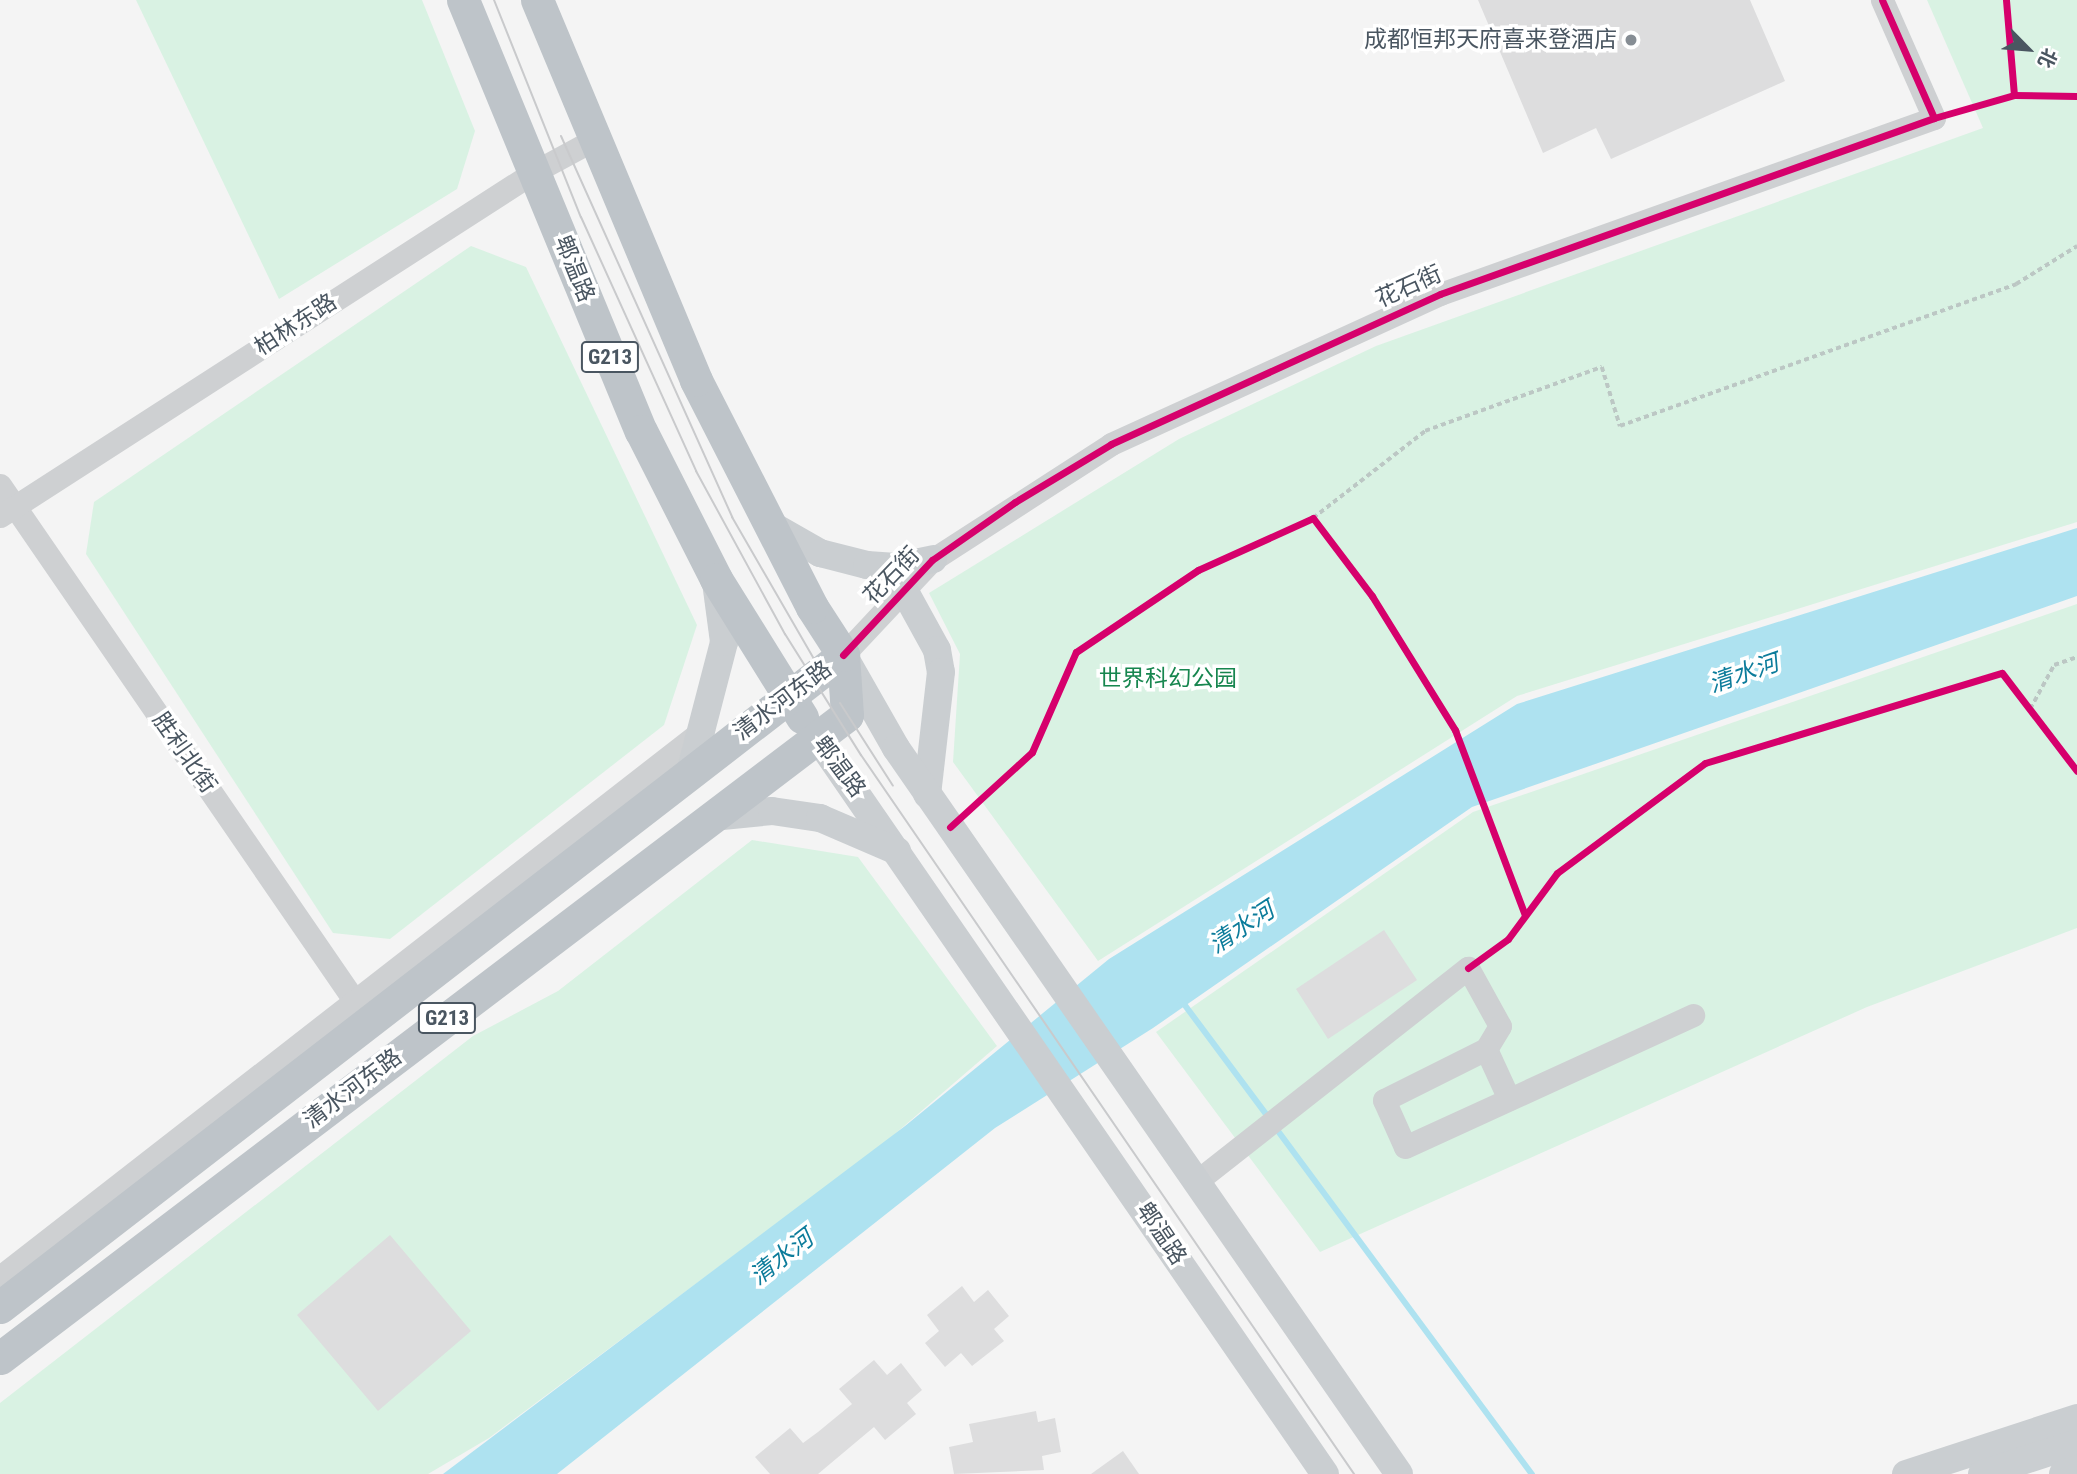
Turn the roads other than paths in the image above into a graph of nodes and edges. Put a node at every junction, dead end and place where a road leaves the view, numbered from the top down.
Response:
1 (463, 0) edge
2 (537, 0) edge
3 (1882, 0) edge
4 (595, 139) junction
5 (534, 172) junction
6 (0, 485) edge
7 (7, 511) edge
8 (769, 524) junction
9 (933, 559) junction
10 (716, 579) junction
11 (904, 590) junction
12 (843, 655) junction
13 (789, 699) junction
14 (706, 728) junction
15 (817, 737) junction
16 (691, 769) junction
17 (927, 794) junction
18 (712, 817) junction
19 (900, 853) junction
20 (362, 1012) junction
21 (1693, 1015) dead end
22 (1486, 1049) junction
23 (1509, 1099) junction
24 (1197, 1181) junction
25 (0, 1277) edge
26 (0, 1307) edge
27 (0, 1358) edge
28 (2077, 1418) edge
29 (2077, 1443) edge
30 (2077, 1469) edge
31 (1325, 1474) edge
32 (1399, 1474) edge
33 (1906, 1474) edge
34 (1982, 1474) edge
35 (2063, 1474) edge

1 - 5 highway, 郫温路 / G213
2 - 4 highway, G213
3 - 9 street, 花石街
4 - 5 street, 柏林东路
4 - 8 highway, G213
5 - 7 street, 柏林东路
5 - 10 highway, 郫温路 / G213
6 - 7 street, 胜利北街
7 - 20 street, 胜利北街
8 - 9 main road
8 - 12 highway, G213
9 - 11 street, 花石街
10 - 13 highway, 郫温路 / G213
10 - 14 main road
11 - 12 street, 花石街
11 - 17 main road
12 - 13 highway, 清水河东路
12 - 15 highway, 清水河东路 / G213
12 - 17 main road
13 - 15 highway, 郫温路
13 - 16 highway, 清水河东路 / G213
14 - 16 main road
14 - 20 street
15 - 18 highway, 清水河东路 / G213
15 - 19 main road, 郫温路
16 - 20 highway, 清水河东路 / G213
17 - 24 main road
18 - 19 main road
18 - 27 highway, 清水河东路 / G213
19 - 31 main road, 郫温路
20 - 25 street
20 - 26 highway, 清水河东路 / G213
21 - 23 street
22 - 23 street
22 - 23 street
22 - 24 street
24 - 32 main road
28 - 33 main road
29 - 34 main road
30 - 35 main road

